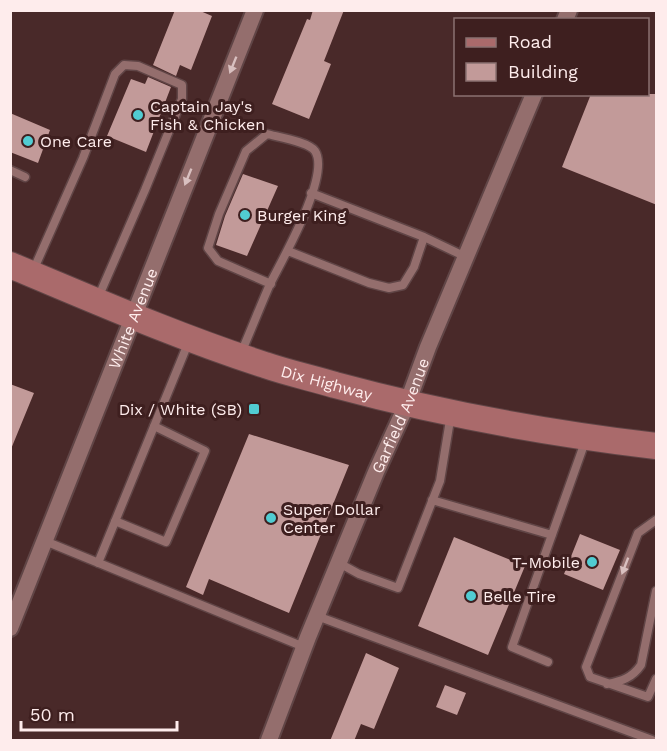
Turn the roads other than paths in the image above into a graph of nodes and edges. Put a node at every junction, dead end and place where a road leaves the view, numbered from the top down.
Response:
1 (255, 10) edge
2 (533, 96) edge
3 (10, 170) edge
4 (25, 177) dead end
5 (311, 193) junction
6 (424, 237) junction
7 (288, 251) junction
8 (466, 257) junction
9 (21, 269) edge
10 (271, 284) junction
11 (96, 301) junction
12 (133, 316) junction
13 (191, 337) junction
14 (240, 356) junction
15 (407, 404) junction
16 (451, 414) junction
17 (154, 426) junction
18 (586, 438) junction
19 (657, 447) edge
20 (432, 500) junction
21 (657, 520) edge
22 (115, 521) junction
23 (552, 535) junction
24 (45, 541) junction
25 (98, 563) junction
26 (339, 563) junction
27 (657, 591) edge
28 (317, 616) junction
29 (10, 628) edge
30 (304, 647) junction
31 (548, 662) dead end
32 (657, 679) edge
33 (606, 684) junction
34 (269, 741) edge
35 (652, 741) edge

1 -> 12 street, White Avenue
2 - 8 street, Garfield Avenue
3 - 4 lane
5 - 6 lane
5 - 7 lane
5 - 10 lane
6 - 7 lane
6 - 8 lane
7 - 10 lane
8 - 15 street, Garfield Avenue
9 - 11 main road, Dix Highway
9 - 11 lane
10 - 14 lane
11 - 12 main road, Dix Highway
12 - 13 main road, Dix Highway
12 - 24 street, White Avenue
13 - 14 main road, Dix Highway
13 - 17 lane
14 - 15 main road, Dix Highway
15 - 16 main road, Dix Highway
15 - 26 street, Garfield Avenue
16 - 18 main road, Dix Highway
16 - 20 lane
17 - 22 lane
17 - 22 lane
18 - 19 main road, Dix Highway
18 - 23 lane
20 - 23 lane
20 - 26 lane
21 -> 33 lane
22 - 25 lane
23 - 31 lane
24 - 25 lane
24 - 29 street, White Avenue
25 - 30 lane
26 - 28 street, Garfield Avenue
27 - 33 lane
28 - 30 street, Garfield Avenue
28 - 35 lane
30 - 34 street, Garfield Avenue
32 - 33 lane

